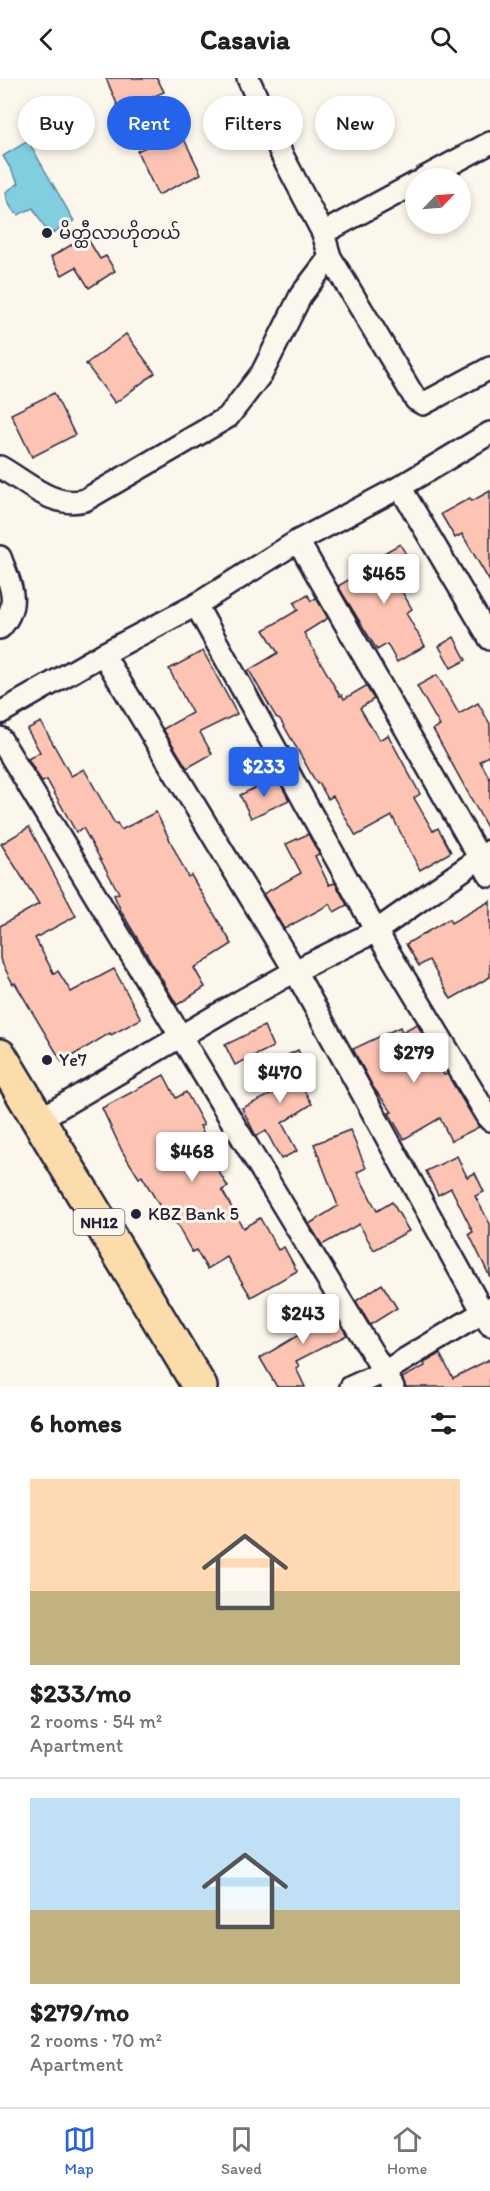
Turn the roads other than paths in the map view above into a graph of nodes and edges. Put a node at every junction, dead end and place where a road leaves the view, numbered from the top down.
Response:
1 (248, 78) edge
2 (490, 143) edge
3 (443, 168) edge
4 (405, 189) edge
5 (323, 233) junction
6 (330, 257) junction
7 (490, 368) edge
8 (490, 433) edge
9 (0, 467) edge
10 (400, 487) junction
11 (298, 541) junction
12 (0, 557) edge
13 (196, 605) junction
14 (0, 628) edge
15 (490, 639) edge
16 (103, 654) junction
17 (0, 713) edge
18 (0, 738) edge
19 (484, 855) edge
20 (490, 876) edge
21 (376, 931) junction
22 (295, 971) junction
23 (181, 1038) junction
24 (0, 1056) edge
25 (38, 1120) junction
26 (490, 1120) edge
27 (488, 1315) edge
28 (388, 1379) edge
29 (200, 1387) edge
30 (351, 1387) edge

1 - 5 street
2 - 3 street
4 - 5 street
5 - 6 street
6 - 7 street
6 - 9 street
8 - 10 street
10 - 11 street
10 - 15 street
11 - 13 street
11 - 19 street
12 - 14 street
13 - 16 street
13 - 21 street
16 - 17 street
16 - 22 street
18 - 23 street
19 - 20 street
19 - 21 street
21 - 22 street
21 - 26 street
22 - 23 street
22 - 27 street
23 - 25 street
23 - 28 street
24 - 25 highway, NH12
25 - 29 highway, NH12
27 - 28 street
28 - 30 street

